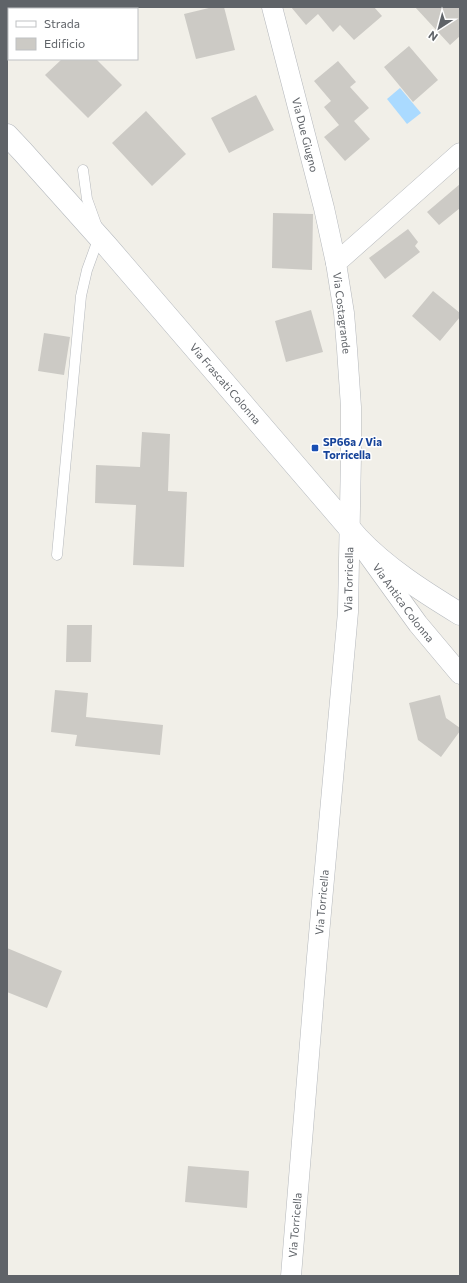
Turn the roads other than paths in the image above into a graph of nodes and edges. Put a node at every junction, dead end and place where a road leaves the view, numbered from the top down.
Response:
1 (272, 7) edge
2 (7, 135) edge
3 (460, 153) edge
4 (83, 170) dead end
5 (103, 241) junction
6 (336, 263) junction
7 (349, 529) junction
8 (57, 555) dead end
9 (460, 614) edge
10 (460, 674) edge
11 (291, 1276) edge

1 - 6 street, Via Due Giugno
2 - 5 street, Via Frascati Colonna
3 - 6 street, Via Costagrande
4 - 5 lane
5 - 7 street, Via Frascati Colonna
5 - 8 lane
6 - 7 street, Via Costagrande
7 - 9 street, Via Frascati Colonna
7 - 10 street, Via Antica Colonna
7 - 11 street, Via Torricella

